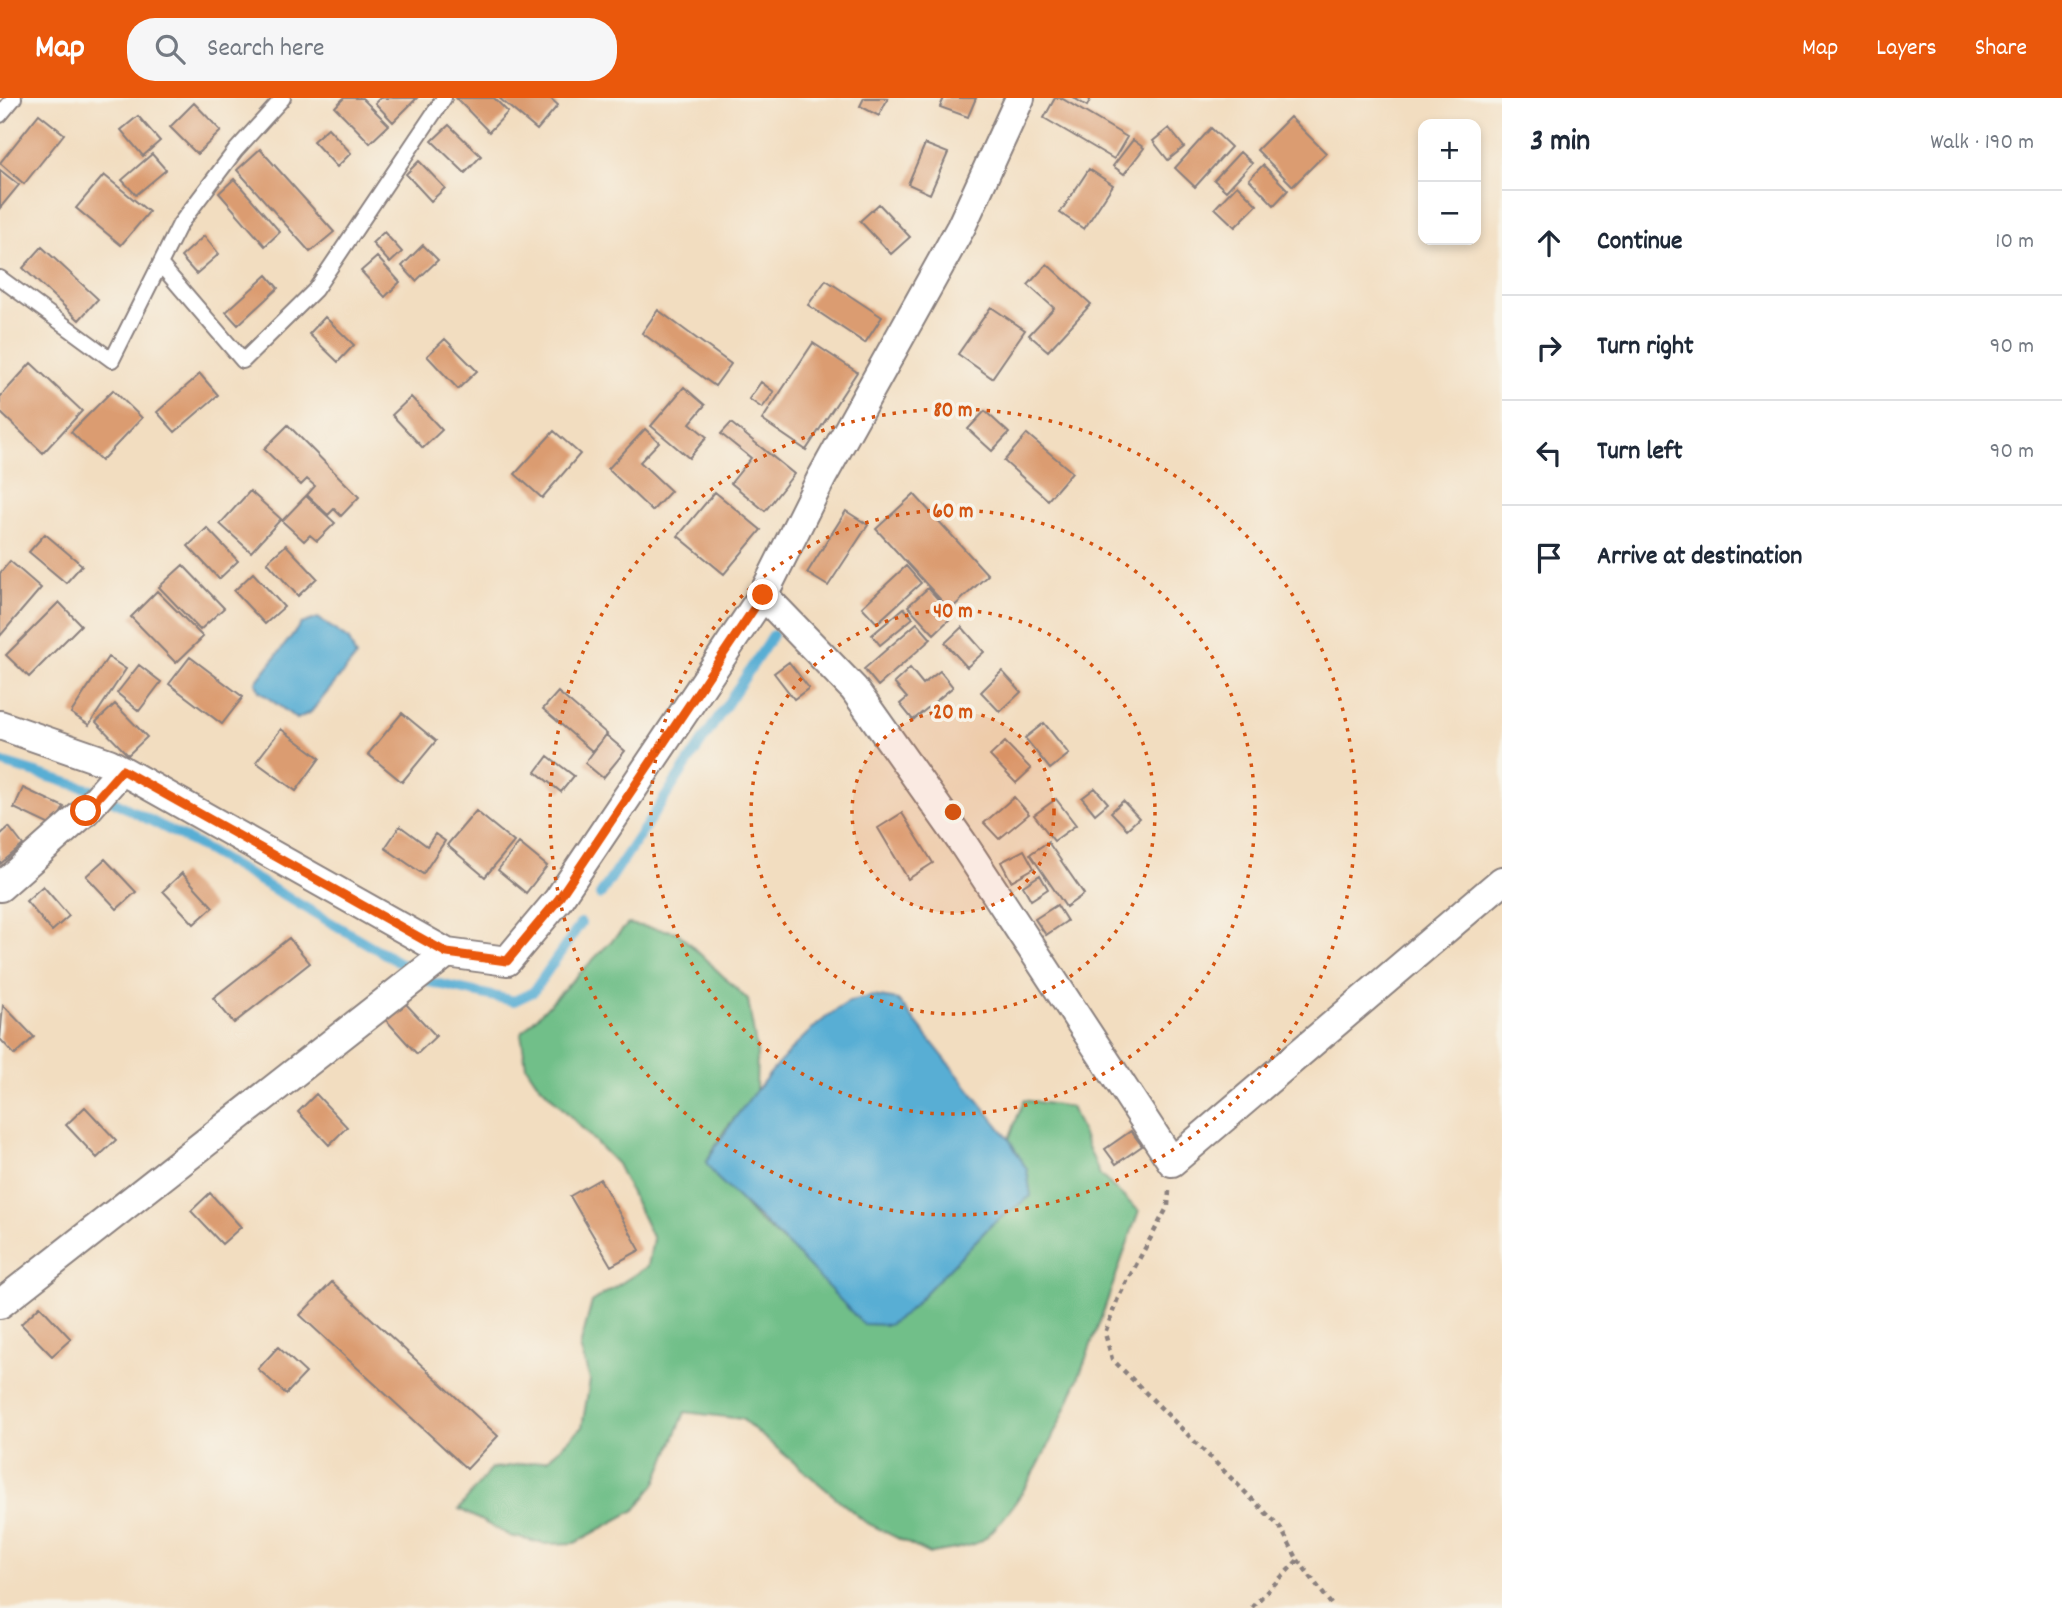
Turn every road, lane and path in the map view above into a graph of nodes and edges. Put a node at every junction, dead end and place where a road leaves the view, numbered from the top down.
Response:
1 (14, 98) edge
2 (283, 98) edge
3 (444, 98) edge
4 (1020, 98) edge
5 (0, 115) edge
6 (160, 264) junction
7 (0, 278) edge
8 (763, 595) junction
9 (0, 725) edge
10 (122, 770) junction
11 (1502, 881) edge
12 (0, 887) edge
13 (447, 953) junction
14 (1172, 1162) junction
15 (0, 1304) edge
16 (1298, 1560) junction
17 (1251, 1608) edge
18 (1334, 1608) edge

1 - 5 lane
2 - 6 lane
3 - 6 lane
4 - 8 street
6 - 7 lane
8 - 13 street
8 - 14 street
9 - 10 street
10 - 12 street
10 - 13 street
11 - 14 street
13 - 15 street
14 - 16 path
16 - 17 path
16 - 18 path

